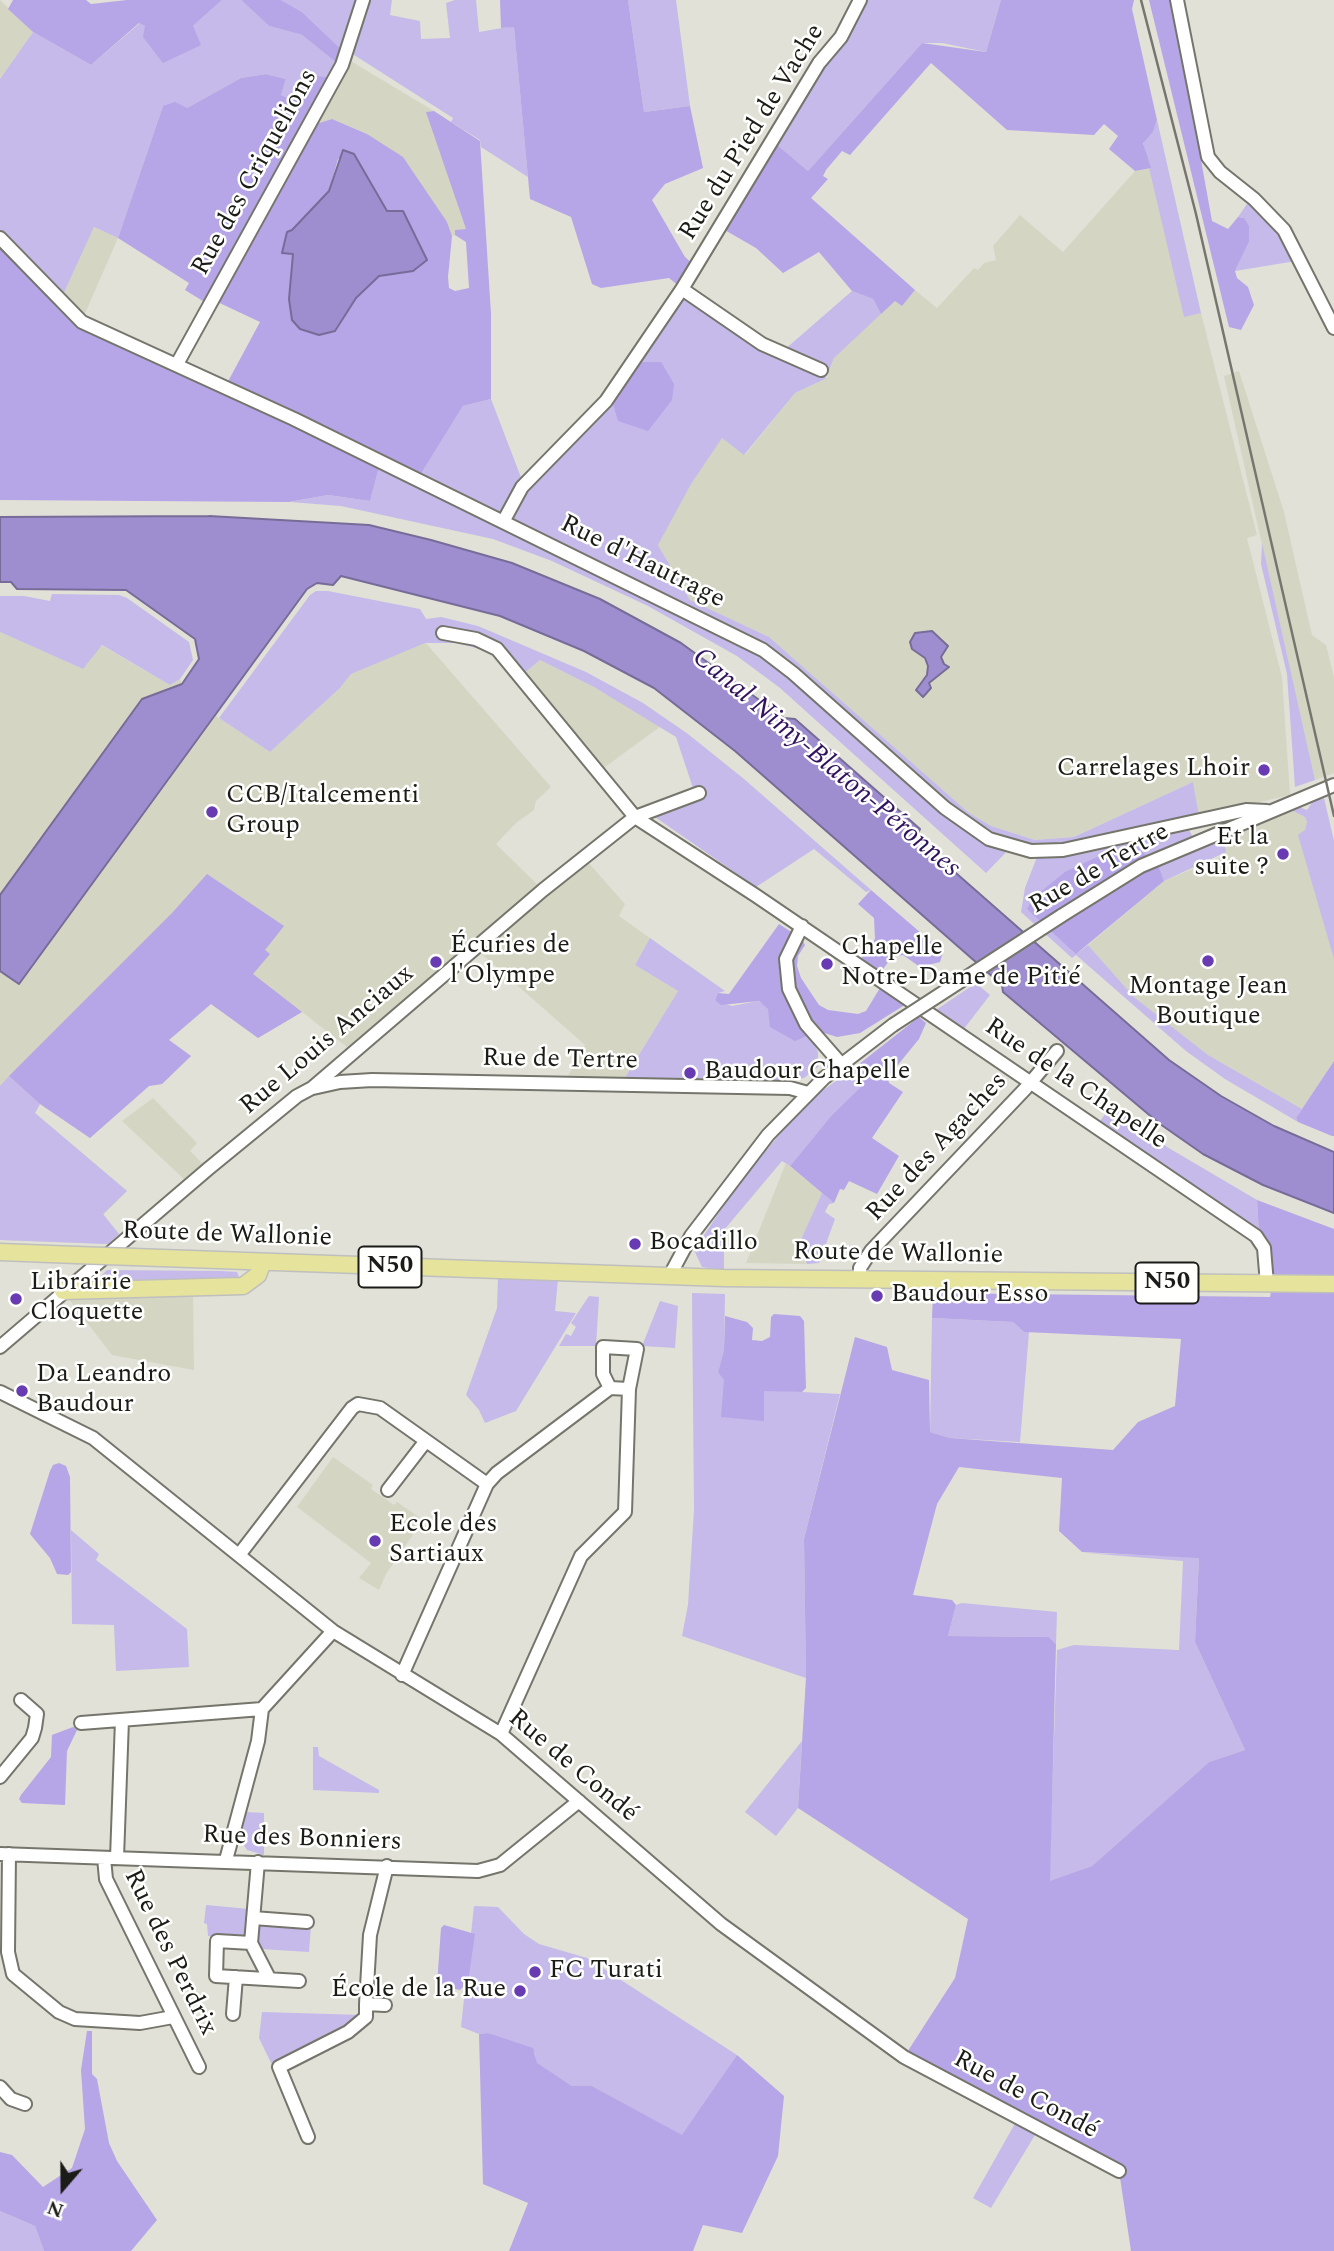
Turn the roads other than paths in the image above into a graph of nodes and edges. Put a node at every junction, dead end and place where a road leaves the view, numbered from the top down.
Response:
1 (363, 0) edge
2 (860, 0) edge
3 (1177, 0) edge
4 (0, 238) edge
5 (682, 289) junction
6 (1334, 328) edge
7 (177, 364) junction
8 (821, 370) dead end
9 (503, 522) junction
10 (443, 633) dead end
11 (1331, 787) edge
12 (699, 793) dead end
13 (1267, 811) junction
14 (635, 817) junction
15 (1206, 819) junction
16 (1186, 823) junction
17 (1208, 836) junction
18 (802, 926) junction
19 (1057, 1051) dead end
20 (841, 1064) junction
21 (1031, 1082) junction
22 (312, 1088) junction
23 (808, 1093) junction
24 (0, 1252) edge
25 (263, 1262) junction
26 (669, 1277) junction
27 (860, 1280) junction
28 (1267, 1284) junction
29 (1334, 1284) edge
30 (63, 1291) junction
31 (0, 1347) edge
32 (610, 1388) junction
33 (629, 1389) junction
34 (0, 1392) edge
35 (425, 1441) junction
36 (487, 1484) junction
37 (388, 1490) dead end
38 (239, 1555) junction
39 (333, 1631) junction
40 (402, 1675) junction
41 (21, 1700) dead end
42 (262, 1709) junction
43 (122, 1720) junction
44 (82, 1723) dead end
45 (501, 1734) junction
46 (0, 1777) edge
47 (579, 1801) junction
48 (5, 1854) edge
49 (104, 1858) junction
50 (117, 1858) junction
51 (226, 1860) junction
52 (258, 1861) junction
53 (387, 1866) junction
54 (253, 1918) junction
55 (307, 1922) dead end
56 (251, 1943) junction
57 (236, 1977) junction
58 (269, 1978) junction
59 (299, 1981) dead end
60 (366, 2004) junction
61 (385, 2005) dead end
62 (233, 2014) dead end
63 (173, 2017) junction
64 (199, 2067) dead end
65 (0, 2087) edge
66 (25, 2105) dead end
67 (308, 2137) dead end
68 (1119, 2171) dead end

1 - 7 street, Rue des Criquelions
2 - 5 street, Rue du Pied de Vache
3 - 6 street
4 - 7 street, Rue d'Hautrage
5 - 8 street
5 - 9 street, Rue du Pied de Vache
7 - 9 street, Rue d'Hautrage
9 - 16 street, Rue d'Hautrage
10 - 14 street, Rue de la Chapelle
11 - 13 street, Rue de Tertre
12 - 14 street, Rue Louis Anciaux
13 - 15 street, Rue d'Hautrage
13 - 17 street, Rue de Tertre
14 - 18 street, Rue de la Chapelle
14 - 22 street, Rue Louis Anciaux
15 - 16 street, Rue d'Hautrage
15 - 17 street
16 - 17 street
17 - 20 street, Rue de Tertre, bridge
18 - 20 street
18 - 21 street, Rue de la Chapelle
19 - 21 street, Rue des Agaches
20 - 23 street, Rue de Tertre
21 - 27 street, Rue des Agaches
21 - 28 street, Rue de la Chapelle
22 - 23 street, Rue de Tertre
22 - 30 street, Rue Louis Anciaux
23 - 26 street, Rue de Tertre
24 - 25 main road, Route de Wallonie / N50, bridge
25 - 26 main road, Route de Wallonie / N50
25 - 30 main road
26 - 27 main road, Route de Wallonie / N50
27 - 28 main road, Route de Wallonie / N50
28 - 29 main road, Route de Wallonie / N50
30 - 31 street, Rue Louis Anciaux
32 - 33 street
32 - 33 street
32 - 36 street
33 - 45 street
34 - 38 street, Rue de Condé
35 - 36 street
35 - 37 street
35 - 38 street
36 - 40 street
38 - 39 street, Rue de Condé
39 - 40 street, Rue de Condé
39 - 42 street
40 - 45 street, Rue de Condé
41 - 46 street
42 - 43 street
42 - 51 street
43 - 44 street
43 - 50 street, Rue des Perdrix
45 - 47 street, Rue de Condé
47 - 53 street, Rue des Bonniers
47 - 68 street, Rue de Condé
48 - 49 street, Rue des Bonniers
48 - 63 street
49 - 50 street, Rue des Bonniers
49 - 63 street, Rue des Perdrix
50 - 51 street, Rue des Bonniers
51 - 52 street, Rue des Bonniers
52 - 53 street, Rue des Bonniers
52 - 54 street
53 - 60 street
54 - 55 street
54 - 56 street
56 - 57 street
56 - 58 street
57 - 58 street
57 - 62 street
58 - 59 street
60 - 61 street
60 - 67 street
63 - 64 street, Rue des Perdrix
65 - 66 street

